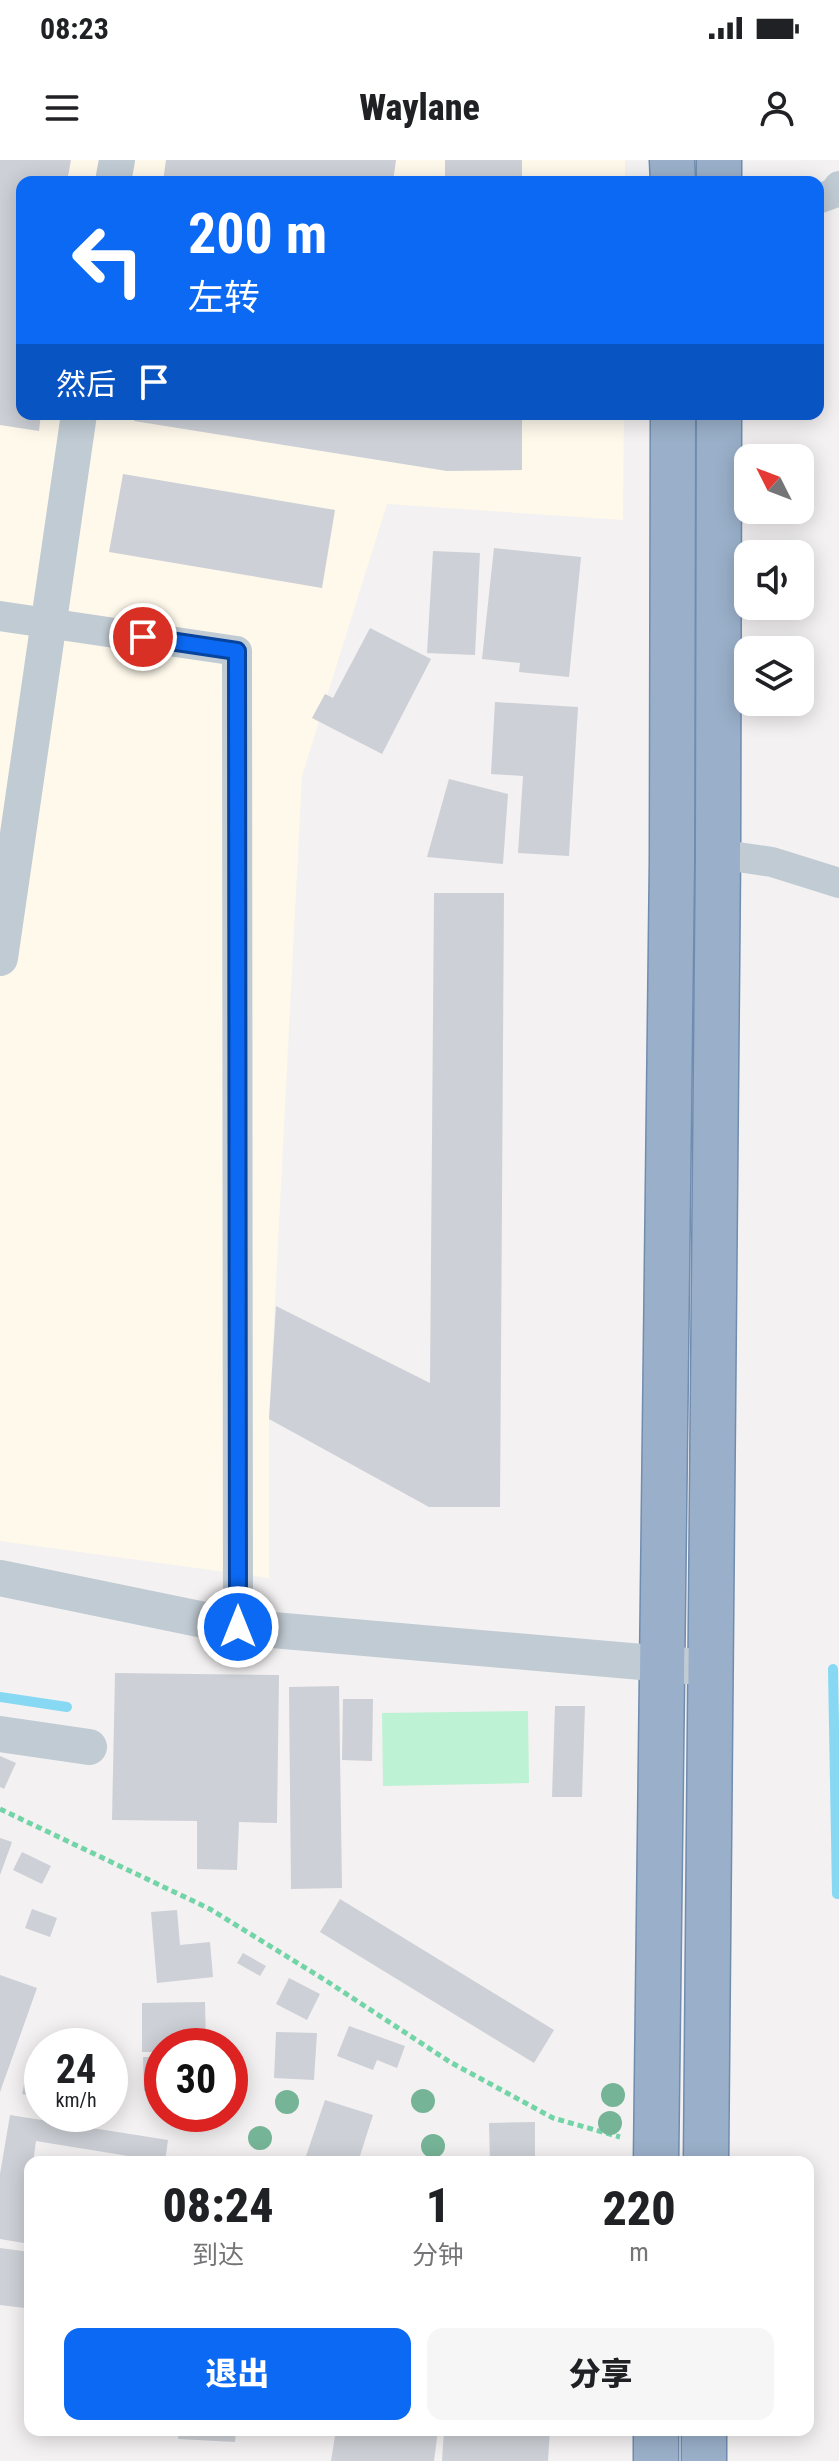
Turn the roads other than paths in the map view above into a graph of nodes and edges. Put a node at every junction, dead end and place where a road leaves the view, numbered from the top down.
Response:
1 (78, 420) edge
2 (673, 420) edge
3 (719, 420) edge
4 (0, 616) edge
5 (49, 623) junction
6 (718, 854) junction
7 (839, 883) edge
8 (0, 958) edge
9 (0, 1578) edge
10 (238, 1627) junction
11 (662, 1664) junction
12 (711, 1668) junction
13 (0, 1734) edge
14 (89, 1747) dead end
15 (656, 2155) edge
16 (706, 2156) edge
17 (656, 2436) edge
18 (704, 2436) edge
19 (656, 2461) edge
20 (704, 2461) edge

1 - 5 street
2 - 11 highway
3 - 6 highway
4 - 5 street
5 - 8 street
5 - 10 street
6 - 7 street
6 - 12 highway
9 - 10 street
10 - 11 street
11 - 12 street
11 - 15 highway
12 - 16 highway
13 - 14 street
17 - 19 highway
18 - 20 highway

